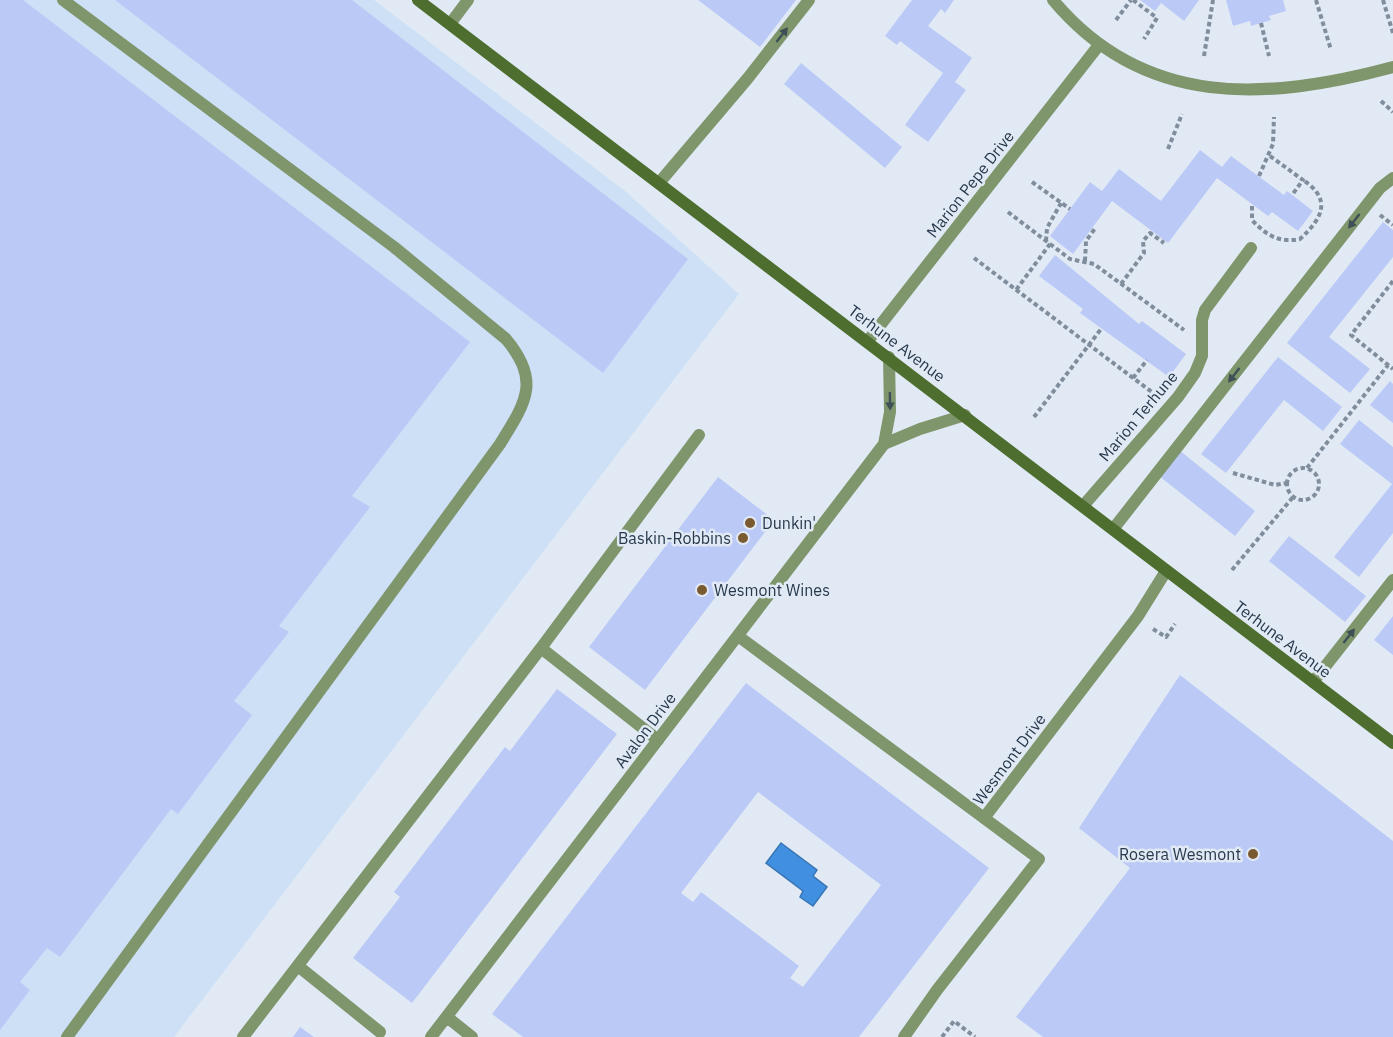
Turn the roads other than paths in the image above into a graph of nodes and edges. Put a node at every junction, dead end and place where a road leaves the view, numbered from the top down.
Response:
1 (63, 0) edge
2 (418, 0) edge
3 (468, 0) edge
4 (809, 0) edge
5 (1053, 0) edge
6 (450, 24) junction
7 (1099, 45) junction
8 (1393, 67) edge
9 (1393, 178) edge
10 (659, 183) junction
11 (1251, 248) dead end
12 (867, 342) junction
13 (889, 357) junction
14 (965, 415) junction
15 (699, 435) dead end
16 (884, 444) junction
17 (1083, 506) junction
18 (1114, 528) junction
19 (1166, 572) junction
20 (1393, 580) edge
21 (738, 636) junction
22 (541, 648) junction
23 (1313, 682) junction
24 (658, 740) junction
25 (1393, 743) edge
26 (984, 818) junction
27 (298, 966) junction
28 (447, 1017) junction
29 (380, 1032) dead end
30 (67, 1037) edge
31 (243, 1037) edge
32 (432, 1037) edge
33 (472, 1037) edge
34 (904, 1037) edge

1 - 30 street
2 - 6 street, Terhune Avenue
3 - 6 street
10 -> 4 street
5 - 7 street
6 - 10 street, Terhune Avenue
7 - 8 street
7 - 12 street, Marion Pepe Drive
9 -> 18 street
10 - 12 street, Terhune Avenue
11 - 17 street, Marion Terhune
12 - 13 street, Terhune Avenue
13 - 14 street, Terhune Avenue
13 -> 16 street, Avalon Drive
14 - 16 street
14 - 17 street, Terhune Avenue
15 - 22 street
16 - 21 street, Avalon Drive
17 - 18 street, Terhune Avenue
18 - 19 street, Terhune Avenue
19 - 23 street, Terhune Avenue
19 - 26 street, Wesmont Drive
23 -> 20 street
21 - 24 street, Avalon Drive
21 - 26 street
22 - 24 street
22 - 27 street
23 - 25 street, Terhune Avenue
24 - 28 street, Avalon Drive
26 - 34 street, Wesmont Drive
27 - 29 street
27 - 31 street
28 - 32 street, Avalon Drive
28 - 33 street

